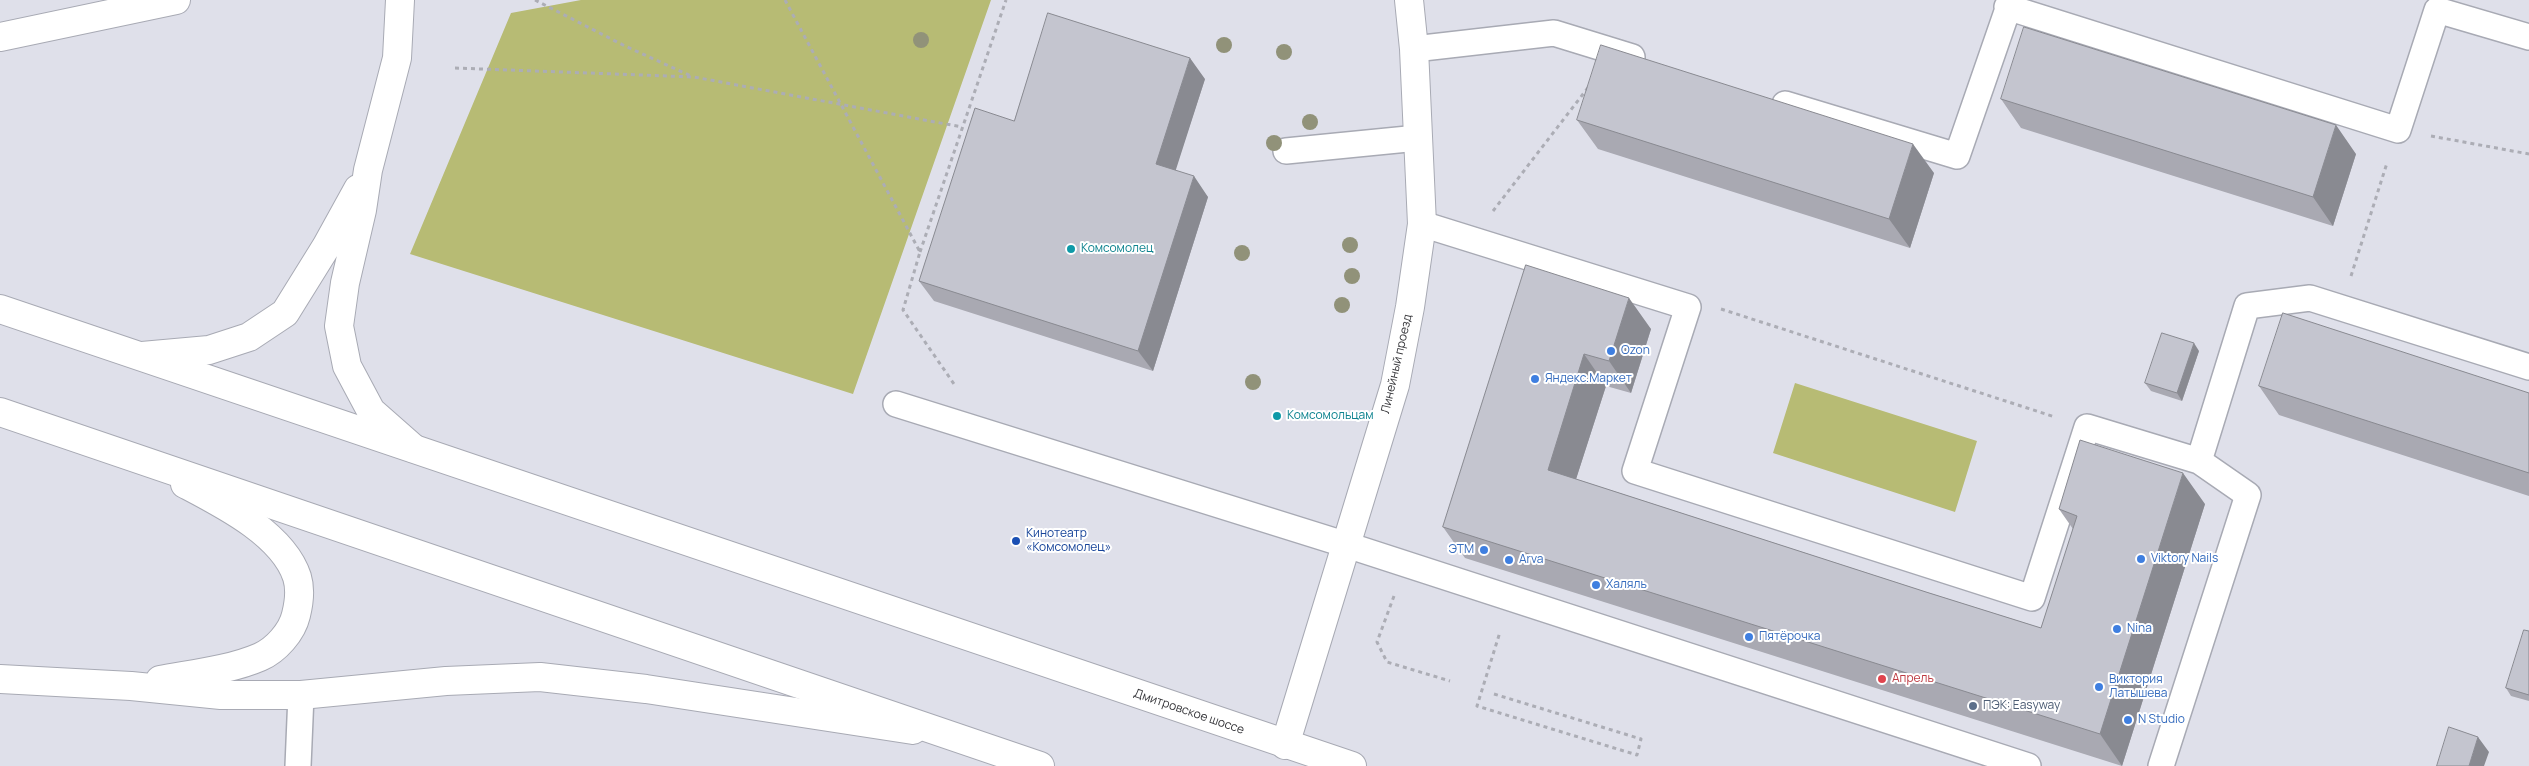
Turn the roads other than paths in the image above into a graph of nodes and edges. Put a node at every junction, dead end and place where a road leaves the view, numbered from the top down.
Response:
1 (176, 0) edge
2 (400, 0) edge
3 (1409, 0) edge
4 (2009, 4) edge
5 (0, 36) edge
6 (2529, 37) edge
7 (1414, 49) junction
8 (1653, 64) edge
9 (1767, 98) edge
10 (1418, 138) junction
11 (1286, 151) dead end
12 (368, 170) junction
13 (1422, 224) junction
14 (0, 309) edge
15 (142, 356) junction
16 (2529, 367) edge
17 (896, 404) dead end
18 (0, 412) edge
19 (413, 448) junction
20 (135, 458) junction
21 (2199, 461) junction
22 (1347, 544) junction
23 (0, 679) edge
24 (131, 686) junction
25 (300, 695) junction
26 (956, 737) junction
27 (1285, 745) junction
28 (298, 766) edge
29 (1040, 766) edge
30 (1352, 766) edge
31 (2028, 766) edge
32 (2161, 766) edge

1 - 5 street
2 - 12 street
3 - 7 street, Линейный проезд
4 - 6 lane
4 - 9 lane
7 - 8 lane
7 - 10 street, Линейный проезд
10 - 11 lane
10 - 13 street, Линейный проезд
12 - 15 street
12 - 19 street
13 - 21 lane
13 - 22 street, Линейный проезд
14 - 15 street, Дмитровское шоссе
15 - 19 street, Дмитровское шоссе
16 - 21 lane
17 - 22 lane
18 - 20 street
19 - 27 street, Дмитровское шоссе
20 - 24 street
20 - 26 street
21 - 32 lane
22 - 27 street, Линейный проезд
22 - 31 lane
23 - 24 street
24 - 25 street
25 - 26 street
25 - 28 lane
26 - 29 street
27 - 30 street, Дмитровское шоссе

